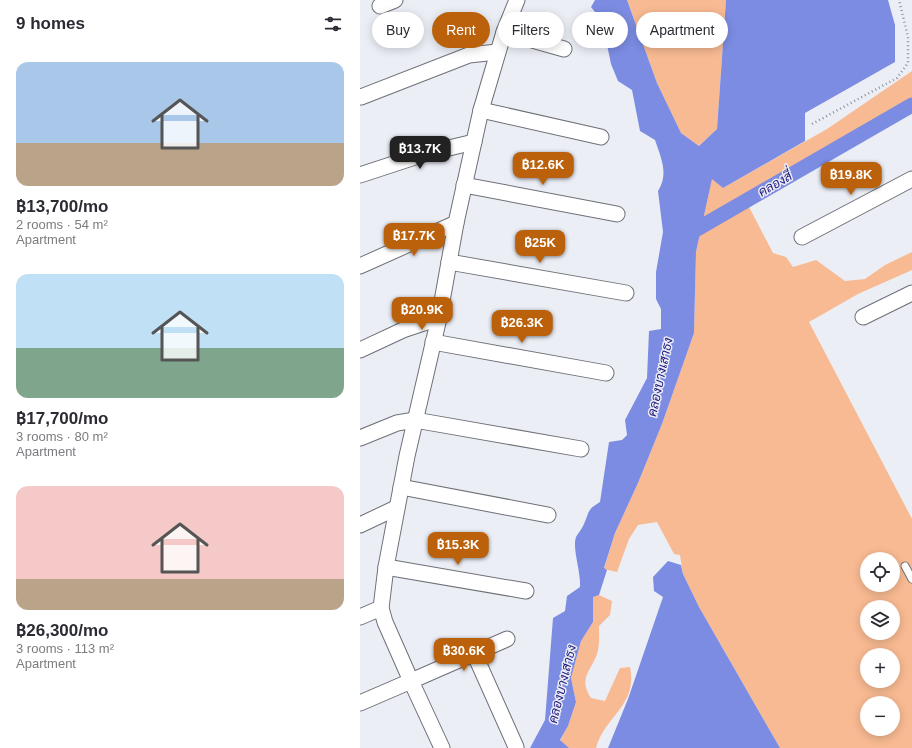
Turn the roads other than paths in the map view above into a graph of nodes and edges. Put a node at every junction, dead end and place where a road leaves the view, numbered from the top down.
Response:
1 (395, 0) edge
2 (517, 0) edge
3 (380, 6) dead end
4 (512, 12) edge
5 (498, 48) edge
6 (557, 48) edge
7 (564, 50) dead end
8 (497, 52) junction
9 (361, 97) dead end
10 (481, 110) junction
11 (601, 138) dead end
12 (474, 142) junction
13 (360, 175) edge
14 (912, 179) edge
15 (464, 185) junction
16 (617, 214) dead end
17 (456, 223) junction
18 (802, 237) dead end
19 (449, 262) junction
20 (360, 266) edge
21 (626, 293) dead end
22 (912, 294) edge
23 (863, 317) dead end
24 (439, 318) junction
25 (433, 342) junction
26 (360, 350) edge
27 (606, 373) dead end
28 (415, 420) junction
29 (360, 438) edge
30 (581, 449) dead end
31 (401, 487) junction
32 (396, 508) junction
33 (548, 515) dead end
34 (360, 525) edge
35 (905, 566) dead end
36 (386, 567) junction
37 (912, 579) edge
38 (526, 591) dead end
39 (381, 608) junction
40 (360, 617) edge
41 (507, 639) dead end
42 (474, 653) junction
43 (411, 681) junction
44 (360, 703) edge
45 (516, 747) dead end
46 (442, 748) edge

1 - 3 street
2 - 4 street
5 - 8 street
6 - 7 street
8 - 9 street
8 - 10 street
10 - 11 street
10 - 12 street
12 - 13 street
12 - 15 street
14 - 18 street
15 - 16 street
15 - 17 street
17 - 19 street
17 - 20 street
19 - 21 street
19 - 24 street
22 - 23 street
24 - 25 street
24 - 26 street
25 - 27 street
25 - 28 street
28 - 29 street
28 - 30 street
28 - 31 street
31 - 32 street
31 - 33 street
32 - 34 street
32 - 36 street
35 - 37 lane
36 - 38 street
36 - 39 street
39 - 40 street
39 - 43 street
41 - 42 street
42 - 43 street
42 - 45 street
43 - 44 street
43 - 46 street

